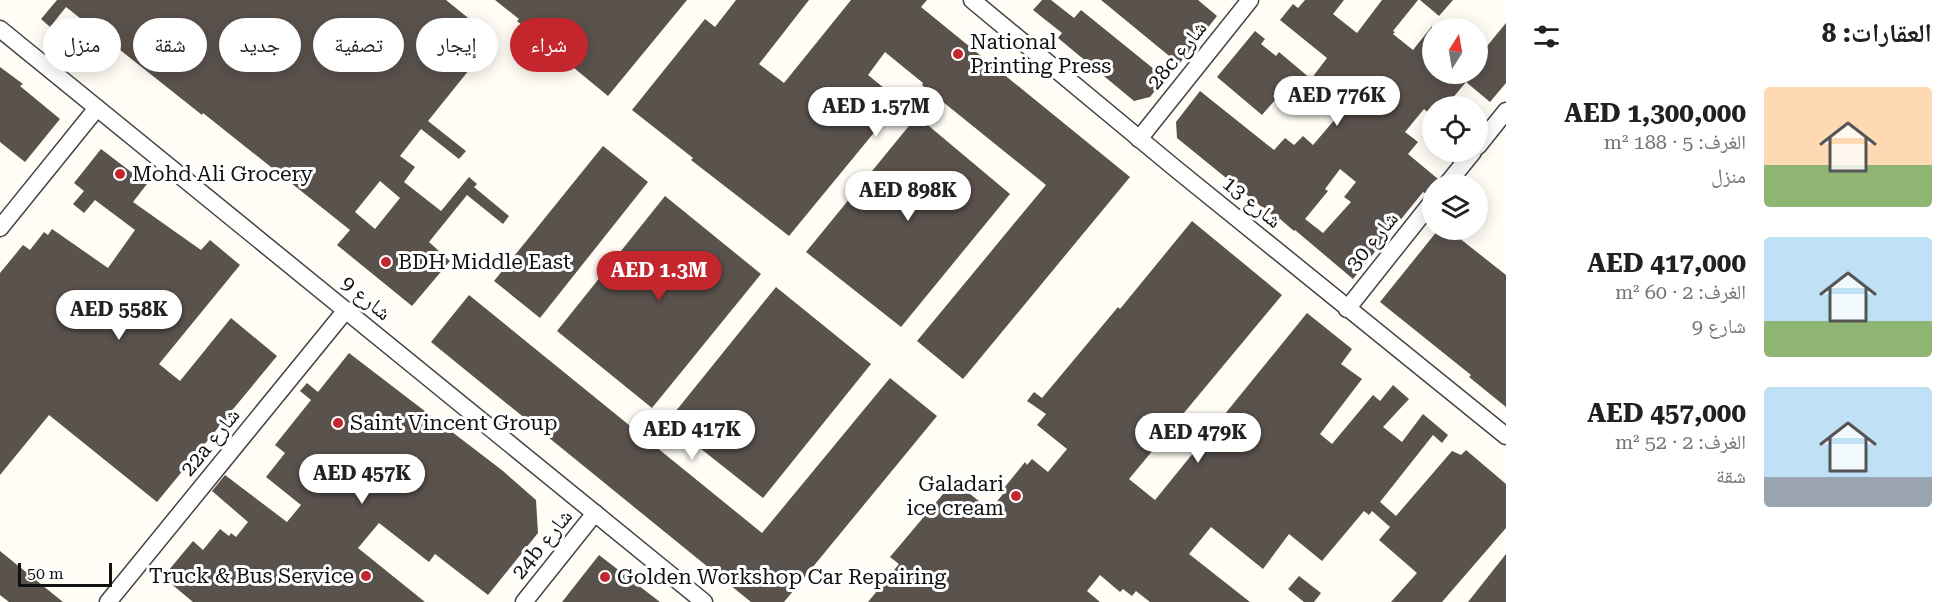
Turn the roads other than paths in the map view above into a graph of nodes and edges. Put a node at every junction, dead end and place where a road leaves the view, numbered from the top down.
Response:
1 (972, 0) edge
2 (1250, 0) edge
3 (0, 29) edge
4 (97, 108) junction
5 (1506, 111) edge
6 (1488, 134) edge
7 (1139, 139) junction
8 (1465, 162) edge
9 (1455, 174) edge
10 (1422, 215) edge
11 (0, 228) edge
12 (1347, 309) junction
13 (346, 310) junction
14 (1506, 436) edge
15 (595, 513) junction
16 (108, 602) edge
17 (524, 602) edge
18 (704, 602) edge

1 - 7 street, شارع 13
2 - 7 street, 28c شارع
3 - 4 street, شارع 9
4 - 11 street
4 - 13 street, شارع 9
5 - 6 street
7 - 12 street, شارع 13
8 - 9 street
10 - 12 street, شارع 30
12 - 14 street, شارع 13
13 - 15 street, شارع 9
13 - 16 street, 22a شارع
15 - 17 street, 24b شارع
15 - 18 street, شارع 9

